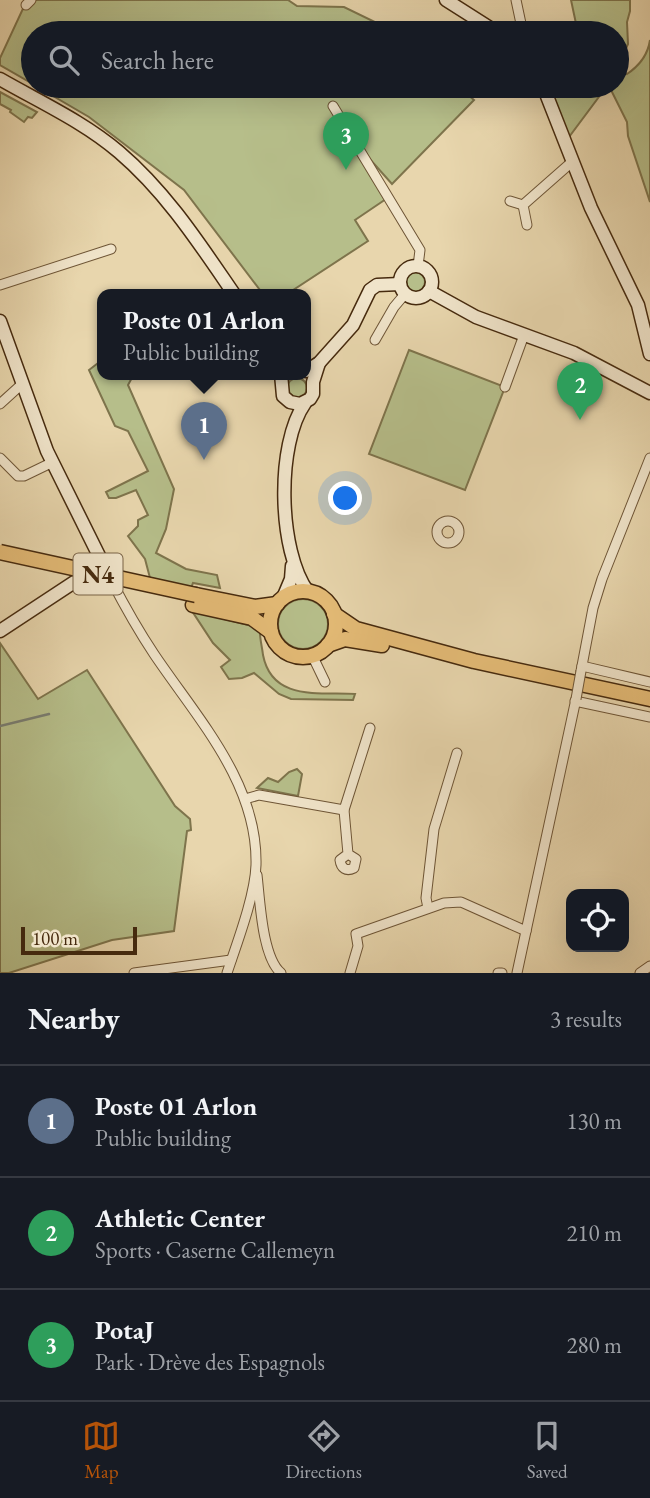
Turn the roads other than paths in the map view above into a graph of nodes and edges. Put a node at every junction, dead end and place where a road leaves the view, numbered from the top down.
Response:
1 (446, 0) edge
2 (516, 0) edge
3 (479, 21) edge
4 (520, 21) edge
5 (0, 79) edge
6 (0, 88) edge
7 (21, 91) edge
8 (33, 98) edge
9 (548, 98) edge
10 (333, 106) dead end
11 (573, 161) junction
12 (139, 172) junction
13 (510, 201) dead end
14 (523, 205) junction
15 (527, 225) dead end
16 (111, 249) dead end
17 (418, 266) junction
18 (0, 285) edge
19 (231, 289) edge
20 (402, 289) junction
21 (429, 291) junction
22 (0, 321) edge
23 (524, 335) junction
24 (375, 340) dead end
25 (650, 354) edge
26 (311, 372) edge
27 (284, 380) edge
28 (309, 380) edge
29 (22, 384) junction
30 (505, 387) dead end
31 (650, 393) edge
32 (286, 399) junction
33 (305, 403) junction
34 (0, 404) edge
35 (291, 435) junction
36 (0, 458) edge
37 (650, 458) edge
38 (53, 462) junction
39 (0, 552) edge
40 (101, 560) junction
41 (0, 561) edge
42 (293, 562) junction
43 (81, 580) junction
44 (111, 580) junction
45 (308, 592) junction
46 (195, 600) junction
47 (280, 601) junction
48 (334, 614) junction
49 (0, 631) edge
50 (271, 632) junction
51 (328, 645) junction
52 (312, 655) junction
53 (474, 661) junction
54 (582, 669) junction
55 (325, 682) dead end
56 (650, 682) edge
57 (650, 699) edge
58 (576, 700) junction
59 (650, 717) edge
60 (370, 728) dead end
61 (457, 754) dead end
62 (245, 799) junction
63 (344, 810) junction
64 (348, 853) dead end
65 (256, 869) junction
66 (247, 905) junction
67 (261, 907) junction
68 (428, 908) junction
69 (526, 931) junction
70 (231, 960) junction
71 (650, 966) edge
72 (134, 973) edge
73 (227, 973) edge
74 (281, 973) edge
75 (350, 973) edge
76 (517, 973) edge
77 (640, 973) edge

1 - 3 street
2 - 4 street
5 - 7 street
6 - 12 street
8 - 12 street
9 - 11 street
10 - 17 street
11 - 14 street
11 - 25 street
12 - 19 street
13 - 14 street
14 - 15 street
16 - 18 street
17 - 20 street
17 - 21 street
20 - 21 street
20 - 24 street
20 - 26 street
21 - 23 street
22 - 29 street
23 - 30 street
23 - 31 street
27 - 32 street
28 - 33 street
29 - 34 street
29 - 38 street
32 - 33 street
32 - 35 street
33 - 35 street
35 - 42 street
36 - 38 street
37 - 54 street
38 - 40 street
39 - 46 main road, N4, bridge
40 - 43 street
40 - 44 street
41 - 46 main road, N4
42 - 45 street
42 - 47 street
43 - 44 street
43 - 49 street
44 - 62 street
45 - 47 main road, N4
45 - 48 main road
46 - 47 main road, N4
46 - 50 main road, N4
47 - 50 main road
48 - 51 main road
48 - 53 main road
50 - 52 main road, N4
51 - 52 main road
51 - 53 main road
52 - 55 street
53 - 57 main road
54 - 56 street
54 - 58 street, bridge
58 - 59 street
58 - 69 street
60 - 63 street
61 - 68 street
62 - 63 street
62 - 65 street
63 - 64 street
65 - 66 street
65 - 67 street
66 - 67 street
66 - 70 street
67 - 74 street
68 - 69 street
68 - 75 street
69 - 76 street
70 - 72 street
70 - 73 street
71 - 77 street

